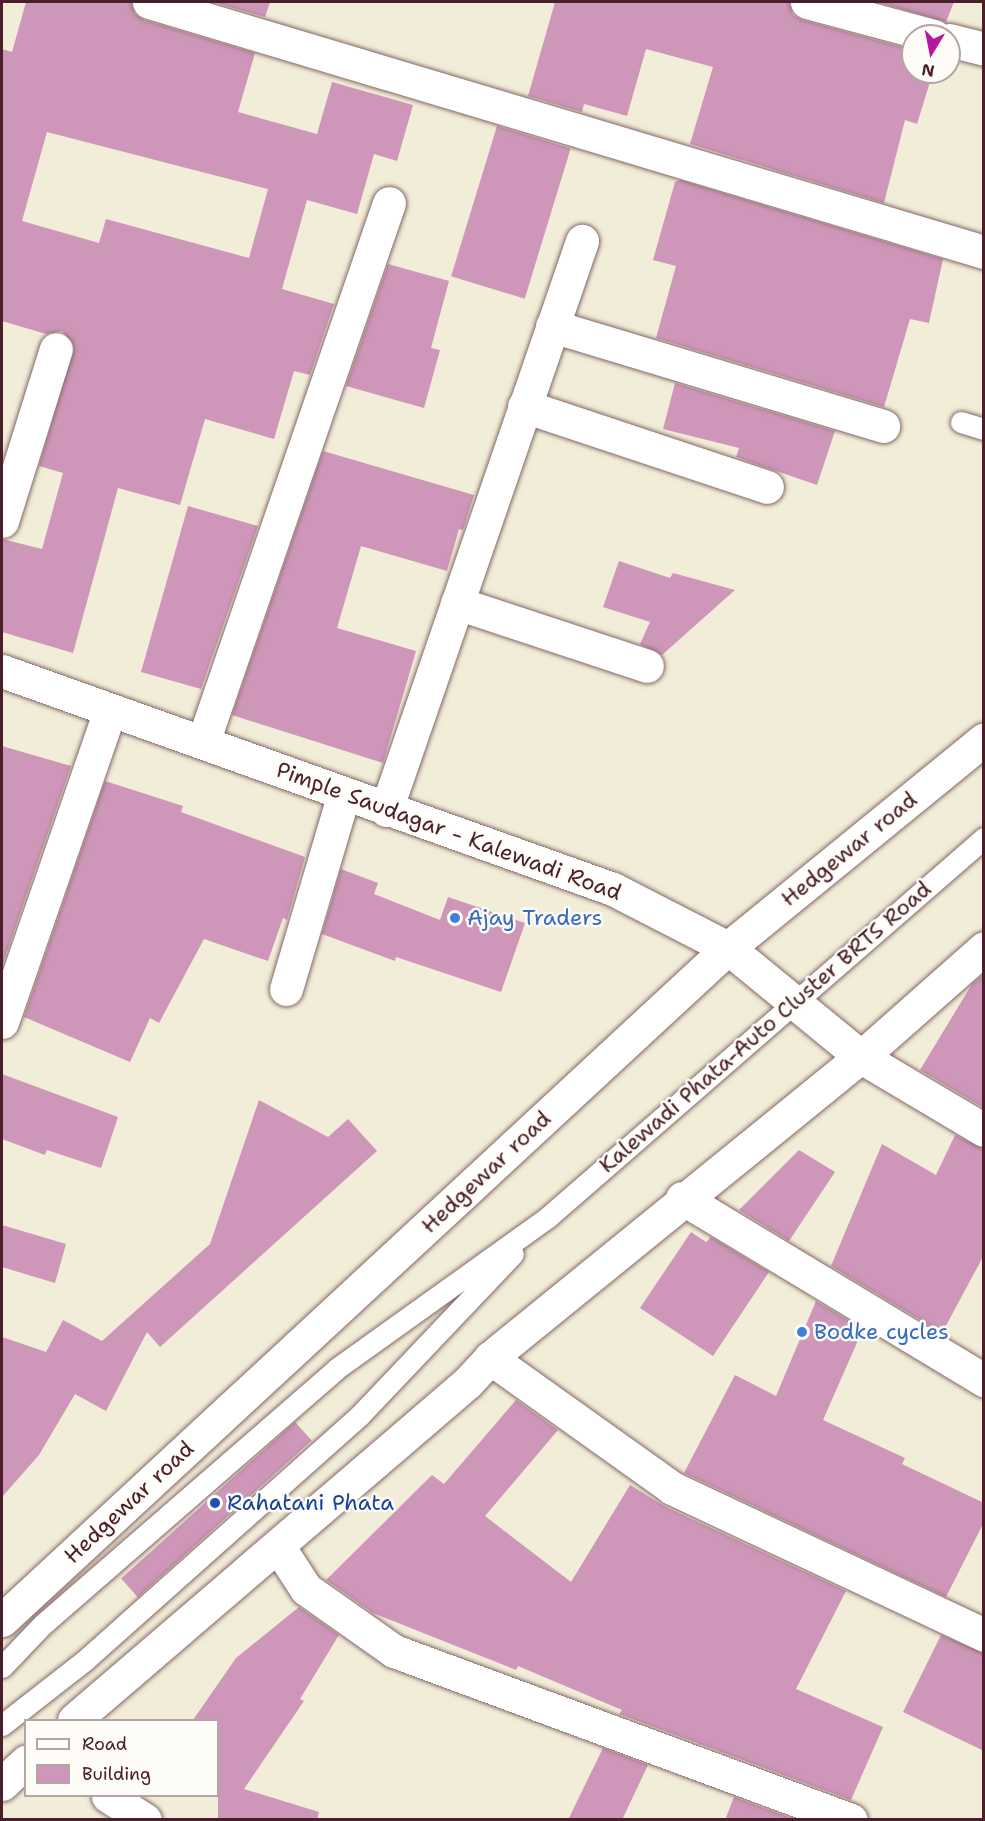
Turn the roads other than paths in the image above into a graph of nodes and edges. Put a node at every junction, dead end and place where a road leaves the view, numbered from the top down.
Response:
1 (149, 2) edge
2 (807, 2) edge
3 (901, 27) edge
4 (961, 43) edge
5 (984, 49) edge
6 (389, 203) dead end
7 (582, 242) dead end
8 (984, 252) edge
9 (552, 326) junction
10 (56, 348) dead end
11 (524, 406) junction
12 (962, 422) dead end
13 (883, 426) dead end
14 (984, 429) edge
15 (767, 487) dead end
16 (2, 521) edge
17 (457, 603) junction
18 (647, 666) dead end
19 (2, 671) edge
20 (110, 710) junction
21 (984, 739) edge
22 (202, 742) junction
23 (344, 793) junction
24 (386, 810) junction
25 (984, 838) edge
26 (728, 948) junction
27 (984, 948) edge
28 (286, 988) dead end
29 (796, 1001) junction
30 (2, 1022) edge
31 (861, 1057) junction
32 (984, 1130) edge
33 (682, 1198) junction
34 (548, 1216) junction
35 (490, 1358) junction
36 (984, 1380) edge
37 (278, 1546) junction
38 (2, 1620) edge
39 (984, 1635) edge
40 (2, 1667) edge
41 (75, 1719) edge
42 (2, 1725) edge
43 (24, 1764) edge
44 (2, 1784) edge
45 (110, 1797) edge
46 (144, 1820) edge
47 (851, 1820) edge

1 - 8 street
2 - 3 street
4 - 5 street
6 - 22 street
7 - 9 street
9 - 11 street
9 - 13 street
10 - 16 street
11 - 15 street
11 - 17 street
12 - 14 lane
17 - 18 street
17 - 24 street
19 - 20 street, Pimple Saudagar - Kalewadi Road
20 - 22 street, Pimple Saudagar - Kalewadi Road
20 - 30 street
21 - 26 street, Hedgewar road
22 - 23 street, Pimple Saudagar - Kalewadi Road
23 - 24 street, Pimple Saudagar - Kalewadi Road
23 - 28 street
24 - 26 street, Pimple Saudagar - Kalewadi Road
25 - 29 lane, Kalewadi Phata-Auto Cluster BRTS Road
26 - 29 street, Pimple Saudagar - Kalewadi Road
26 - 38 street, Hedgewar road
27 - 31 street
29 - 31 street, Pimple Saudagar - Kalewadi Road
29 - 34 lane, Kalewadi Phata-Auto Cluster BRTS Road
31 - 32 street, Pimple Saudagar - Kalewadi Road
31 - 33 street
33 - 35 street
33 - 36 street
34 - 40 lane, Kalewadi Phata-Auto Cluster BRTS Road
34 - 42 lane, Kalewadi Phata-Auto Cluster BRTS Road
35 - 37 street
35 - 39 street
37 - 41 street
37 - 47 street
43 - 44 street
45 - 46 street

